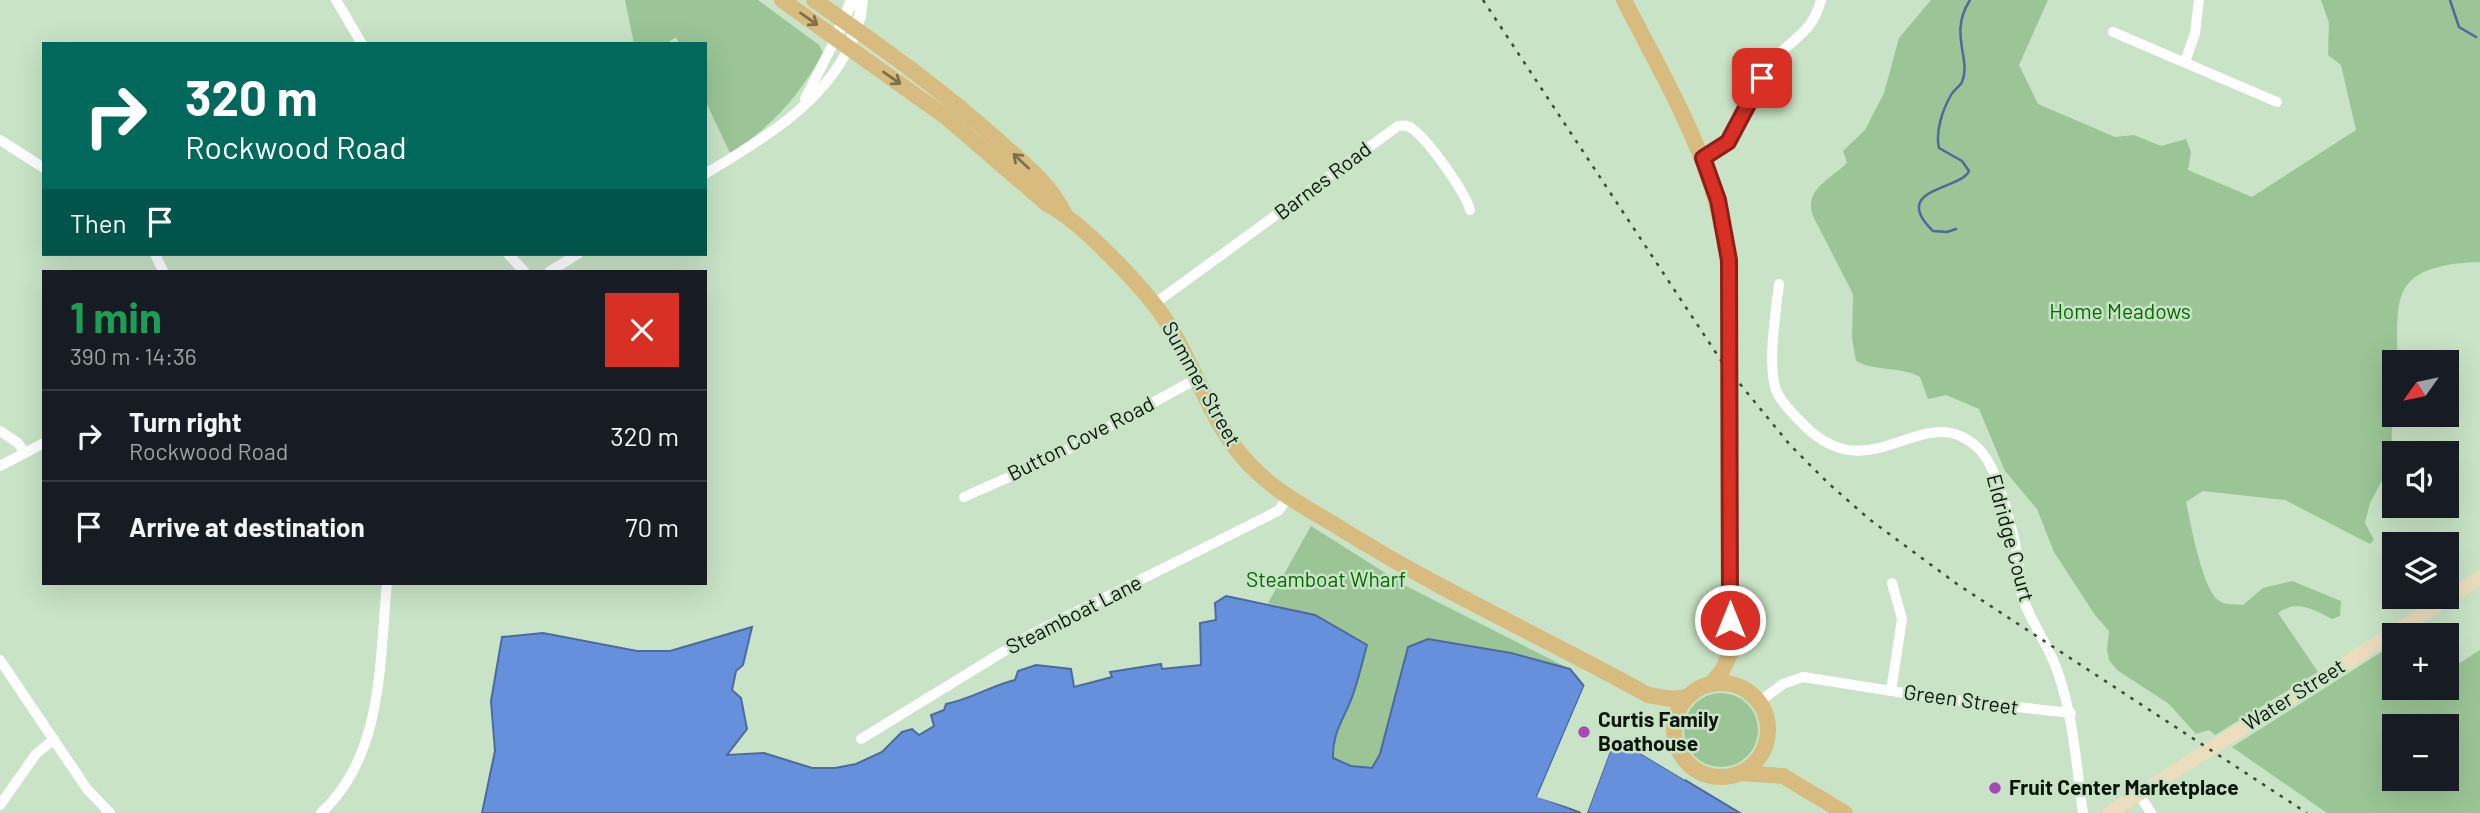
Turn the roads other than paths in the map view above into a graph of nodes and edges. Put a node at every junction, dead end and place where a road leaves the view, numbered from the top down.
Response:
1 (336, 0) edge
2 (782, 0) edge
3 (814, 0) edge
4 (852, 0) edge
5 (862, 0) edge
6 (1624, 0) edge
7 (1821, 0) edge
8 (2199, 0) edge
9 (849, 25) junction
10 (2113, 32) dead end
11 (361, 42) edge
12 (842, 43) junction
13 (2185, 62) junction
14 (2277, 102) dead end
15 (0, 140) edge
16 (1703, 158) junction
17 (42, 167) edge
18 (707, 173) edge
19 (1470, 210) dead end
20 (1064, 213) junction
21 (510, 256) edge
22 (575, 256) edge
23 (523, 270) edge
24 (552, 270) edge
25 (1779, 284) dead end
26 (1154, 304) junction
27 (1196, 379) junction
28 (0, 432) edge
29 (42, 444) edge
30 (24, 453) junction
31 (0, 466) edge
32 (1289, 496) junction
33 (964, 497) dead end
34 (2480, 578) edge
35 (1892, 583) dead end
36 (387, 585) edge
37 (1730, 654) junction
38 (0, 660) edge
39 (1711, 684) junction
40 (1891, 691) junction
41 (1648, 695) junction
42 (1753, 696) junction
43 (1687, 697) junction
44 (2071, 713) junction
45 (1674, 736) junction
46 (54, 739) junction
47 (861, 739) dead end
48 (1767, 743) junction
49 (1740, 773) junction
50 (1783, 776) junction
51 (2138, 794) junction
52 (0, 805) edge
53 (110, 813) edge
54 (321, 813) edge
55 (1845, 813) edge
56 (2083, 813) edge
57 (2109, 813) edge
58 (2151, 813) edge

1 - 11 street
2 -> 12 main road, Summer Street
3 - 9 main road, Summer Street
4 - 9 street
5 - 9 street
6 - 16 main road
7 - 16 street
8 - 13 street
9 - 12 street
20 -> 9 main road, Summer Street
10 - 13 street
12 - 18 street
12 -> 20 main road, Summer Street
13 - 14 street
15 - 17 street
16 - 37 main road
19 - 26 street, Barnes Road
20 - 26 main road, Summer Street
21 - 23 street
22 - 24 street
25 - 44 street, Eldridge Court
26 - 27 main road, Summer Street
27 - 32 main road, Summer Street
27 - 33 street, Button Cove Road
28 - 30 street
29 - 30 street
30 - 31 street
32 - 41 main road, Summer Street
32 - 47 street, Steamboat Lane
34 - 51 main road, Water Street
35 - 40 street
36 - 54 street
37 - 39 main road
37 - 42 main road
38 - 46 street
39 - 42 main road
39 - 43 main road
40 - 42 street, Green Street
40 - 44 street, Green Street
41 - 43 main road, Summer Street
41 - 45 main road, Summer Street
42 - 48 main road
43 - 45 main road
44 - 56 street
45 - 49 main road
46 - 52 street
46 - 53 street
48 - 49 main road
48 - 50 main road
49 - 50 main road
50 - 55 main road
51 - 57 main road, Water Street
51 - 58 street

